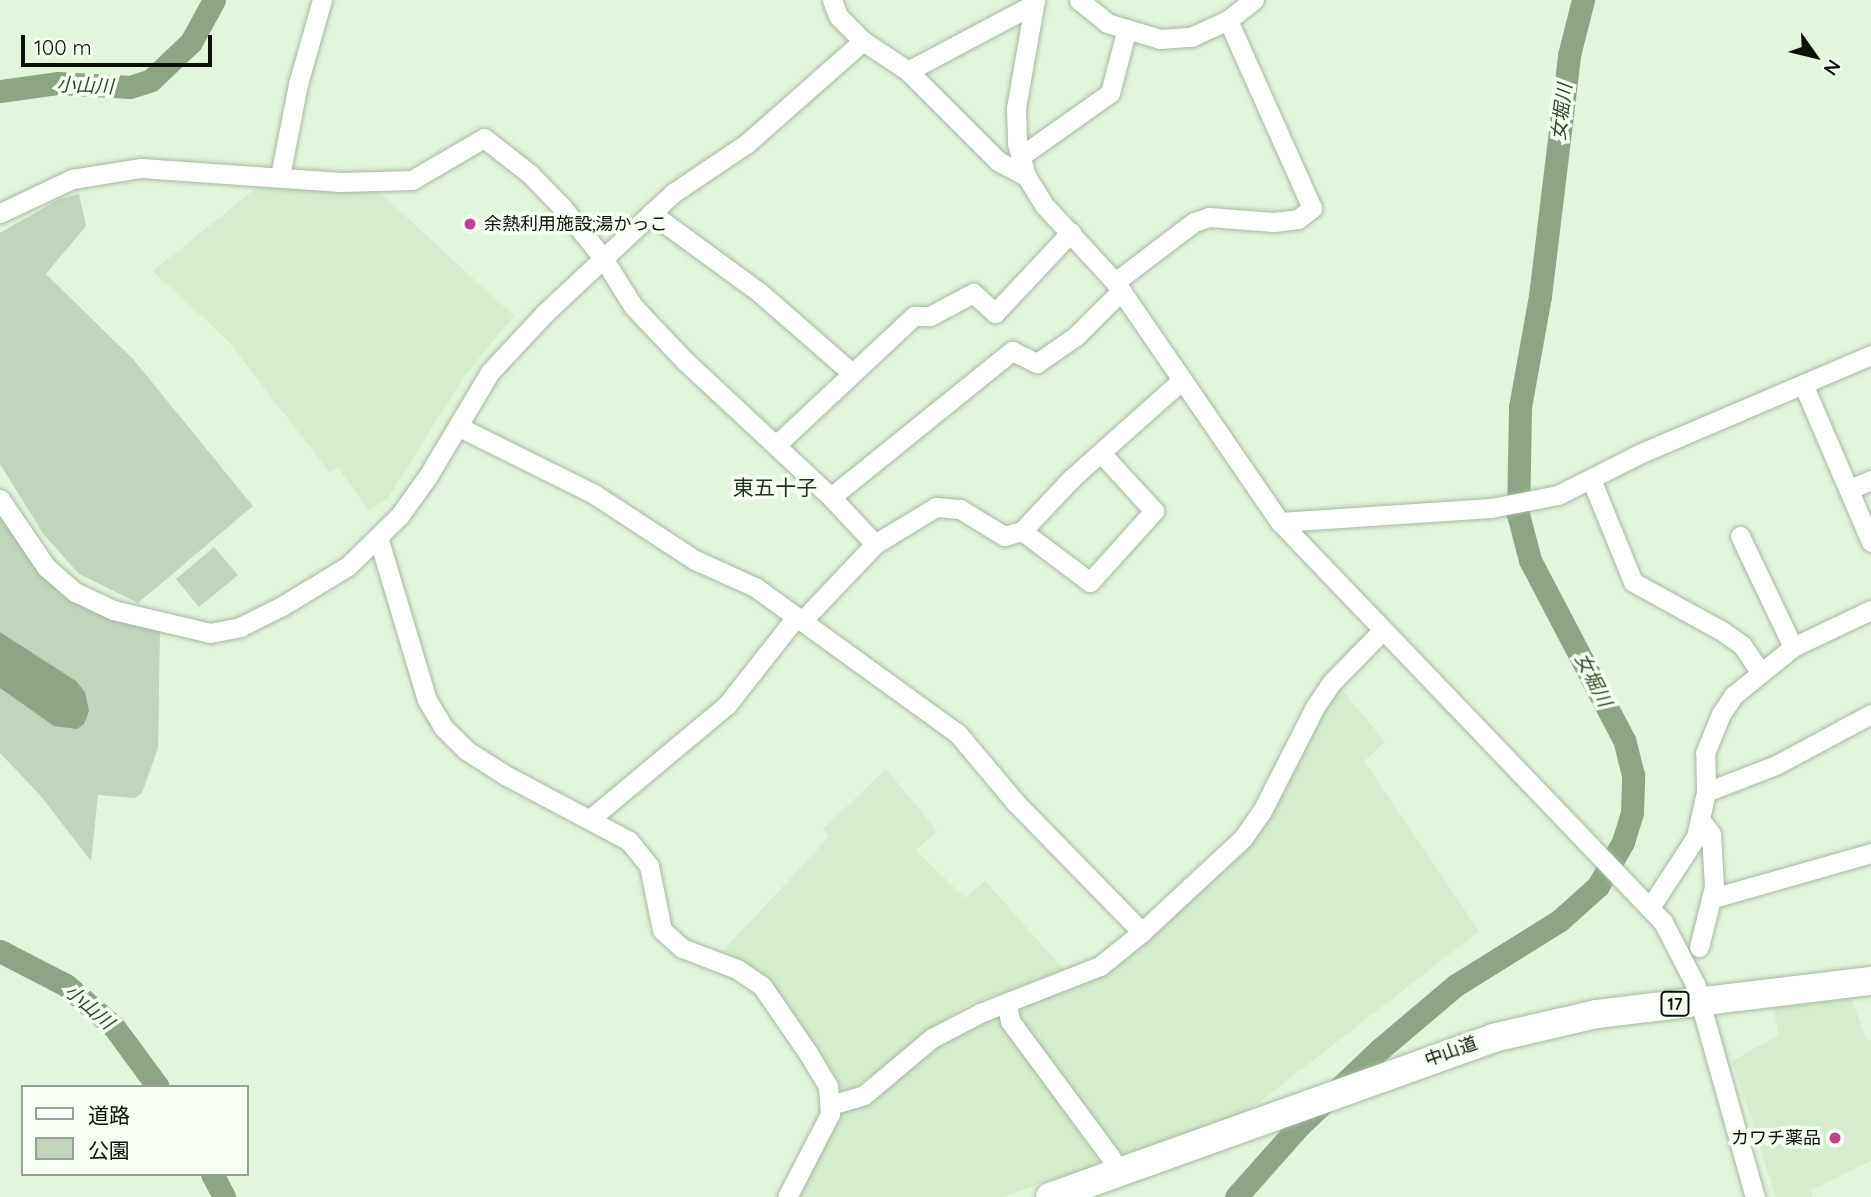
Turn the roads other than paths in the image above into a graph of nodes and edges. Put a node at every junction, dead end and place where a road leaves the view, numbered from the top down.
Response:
1 (322, 0) edge
2 (832, 0) edge
3 (1079, 0) edge
4 (1254, 0) edge
5 (1035, 2) edge
6 (1228, 20) junction
7 (1126, 32) junction
8 (863, 41) junction
9 (908, 71) junction
10 (1020, 156) junction
11 (280, 176) junction
12 (1026, 176) junction
13 (0, 213) edge
14 (651, 213) junction
15 (1071, 232) junction
16 (603, 258) junction
17 (1118, 286) junction
18 (1871, 355) edge
19 (852, 373) junction
20 (1181, 381) junction
21 (1803, 384) junction
22 (460, 427) junction
23 (776, 445) junction
24 (1101, 453) junction
25 (1591, 479) junction
26 (1871, 480) edge
27 (1850, 489) junction
28 (831, 497) junction
29 (0, 499) edge
30 (1280, 522) junction
31 (1022, 531) junction
32 (1740, 536) dead end
33 (378, 537) junction
34 (1871, 542) edge
35 (875, 544) junction
36 (1871, 610) edge
37 (799, 619) junction
38 (1381, 632) junction
39 (1793, 647) junction
40 (1759, 670) junction
41 (1871, 714) edge
42 (1706, 792) junction
43 (590, 819) junction
44 (1702, 821) junction
45 (1871, 853) edge
46 (1713, 898) junction
47 (1651, 906) junction
48 (1142, 932) junction
49 (1699, 947) dead end
50 (1871, 982) edge
51 (1699, 1002) junction
52 (1007, 1004) junction
53 (830, 1105) junction
54 (1118, 1173) junction
55 (787, 1197) edge
56 (1050, 1197) edge
57 (1755, 1197) edge

1 - 11 street
2 - 8 street
3 - 7 street
4 - 6 street
5 - 9 street
5 - 10 street
6 - 7 street
6 - 17 street
7 - 10 street
8 - 9 street
8 - 14 street
9 - 12 street
10 - 12 street
11 - 13 street
11 - 16 street
12 - 15 street
14 - 16 street
14 - 19 street
15 - 17 street
15 - 19 street
16 - 22 street
16 - 23 street
17 - 20 street
17 - 28 street
18 - 21 street
19 - 23 street
20 - 24 street
20 - 30 street
21 - 25 street
21 - 27 street
22 - 33 street
22 - 37 street
23 - 28 street
24 - 31 street
24 - 31 street
25 - 30 street
25 - 40 street
26 - 27 street
27 - 34 street
28 - 35 street
29 - 33 street
30 - 38 street
31 - 35 street
32 - 39 street
33 - 43 street
35 - 37 street
36 - 39 street
37 - 43 street
37 - 48 street
38 - 47 street
38 - 48 street
39 - 40 street
40 - 42 street
41 - 42 street
42 - 44 street
43 - 53 street
44 - 46 street
44 - 47 street
45 - 46 street
46 - 49 street
47 - 51 street
48 - 52 street
50 - 51 highway, 中山道 / 17
51 - 54 highway, 中山道 / 17
51 - 57 street
52 - 53 street
52 - 54 street
53 - 55 street
54 - 56 highway, 中山道 / 17

